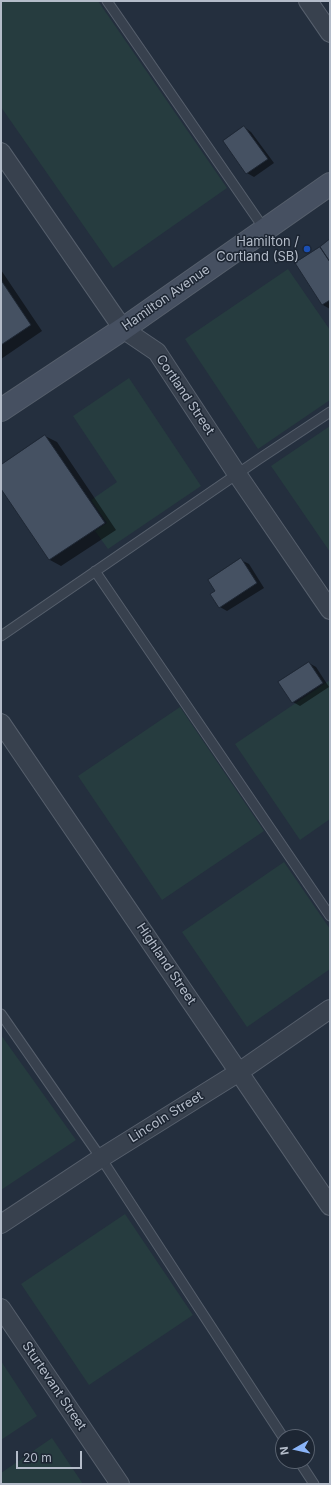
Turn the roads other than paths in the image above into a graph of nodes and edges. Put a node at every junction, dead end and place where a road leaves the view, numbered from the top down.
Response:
1 (107, 1) edge
2 (308, 1) edge
3 (330, 34) edge
4 (1, 152) edge
5 (330, 184) edge
6 (264, 230) junction
7 (123, 329) junction
8 (1, 410) edge
9 (330, 412) edge
10 (237, 474) junction
11 (95, 571) junction
12 (330, 610) edge
13 (1, 636) edge
14 (1, 723) edge
15 (330, 916) edge
16 (330, 1008) edge
17 (1, 1014) edge
18 (239, 1072) junction
19 (101, 1158) junction
20 (330, 1206) edge
21 (1, 1224) edge
22 (1, 1308) edge
23 (279, 1429) edge
24 (304, 1469) edge
25 (120, 1484) edge
26 (314, 1484) edge

1 - 6 lane
2 - 3 street
4 - 7 street, Cortland Street
5 - 6 main road, Hamilton Avenue
6 - 7 main road, Hamilton Avenue
7 - 8 main road, Hamilton Avenue
7 - 10 street, Cortland Street
9 - 10 lane
10 - 11 lane
10 - 12 street, Cortland Street
11 - 13 lane
11 - 15 lane
14 - 18 street, Highland Street
16 - 18 street, Lincoln Street
17 - 19 lane
18 - 19 street, Lincoln Street
18 - 20 street, Highland Street
19 - 21 street, Lincoln Street
19 - 23 lane
22 - 25 street, Sturtevant Street
24 - 26 lane

